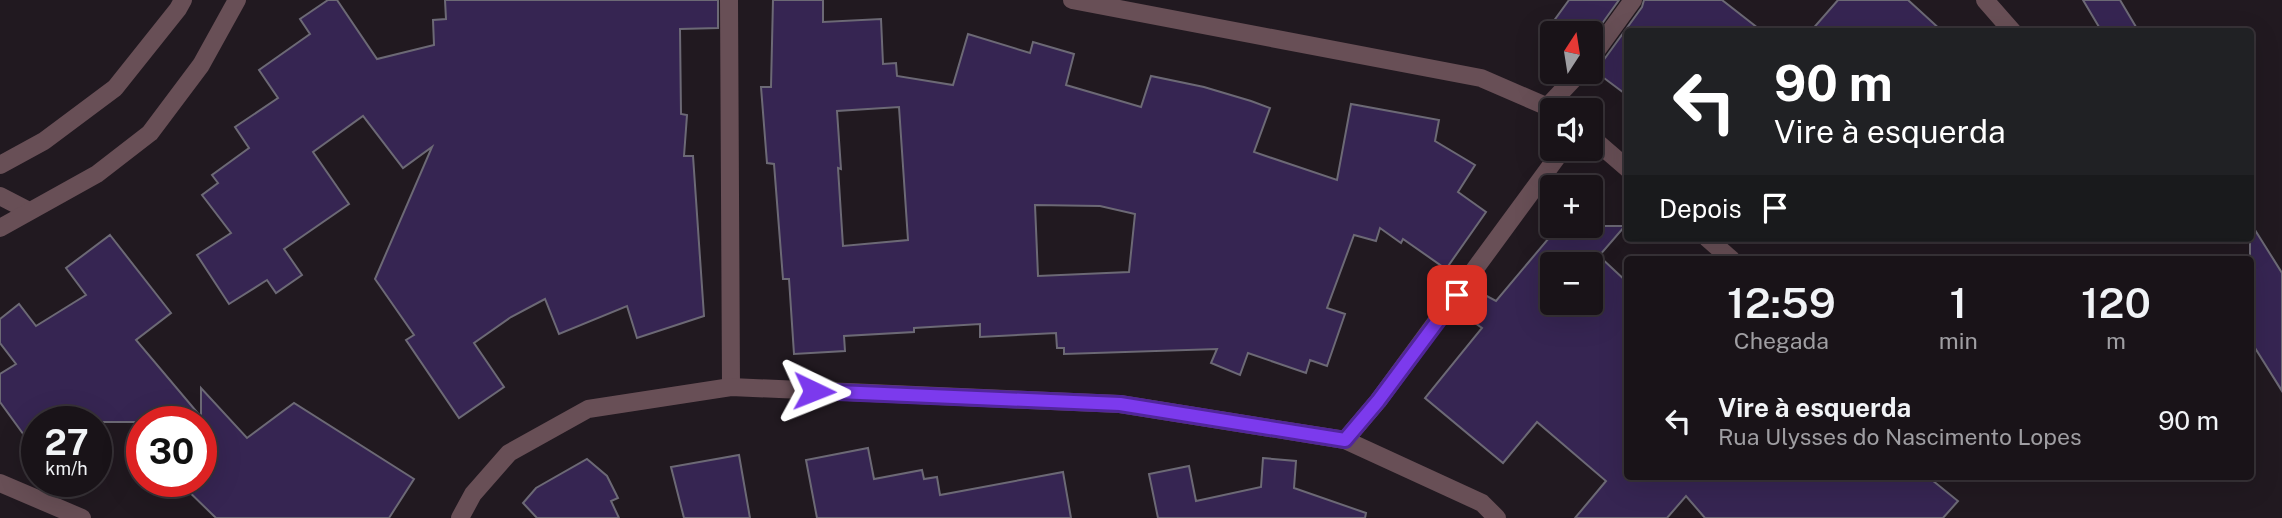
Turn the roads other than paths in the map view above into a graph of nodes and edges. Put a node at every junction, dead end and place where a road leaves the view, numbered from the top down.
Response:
1 (183, 0) edge
2 (237, 0) edge
3 (729, 0) edge
4 (1072, 0) edge
5 (1633, 0) edge
6 (1984, 0) edge
7 (2009, 28) edge
8 (1603, 41) edge
9 (1571, 84) edge
10 (1560, 98) edge
11 (1540, 103) edge
12 (1603, 147) edge
13 (1554, 161) edge
14 (0, 165) edge
15 (1624, 166) edge
16 (0, 196) edge
17 (29, 211) junction
18 (0, 228) edge
19 (1712, 242) edge
20 (1728, 256) edge
21 (731, 387) junction
22 (1345, 440) junction
23 (0, 483) edge
24 (82, 518) edge
25 (460, 518) edge
26 (1497, 518) edge

1 - 14 street
2 - 17 street
3 - 21 street
4 - 11 street
5 - 8 street
6 - 7 street
9 - 10 street
12 - 15 street
13 - 22 street
16 - 17 street
17 - 18 street
19 - 20 street
21 - 22 street
21 - 25 street
22 - 26 street
23 - 24 street

